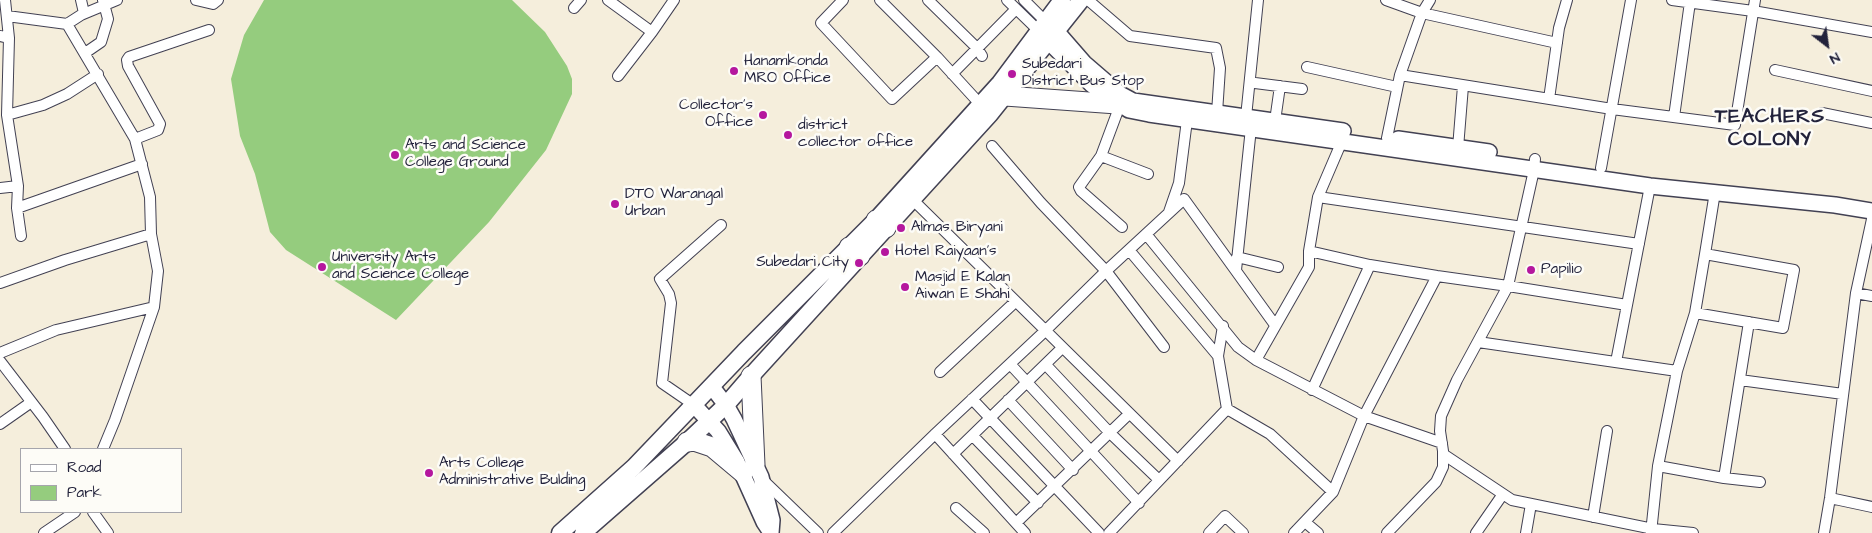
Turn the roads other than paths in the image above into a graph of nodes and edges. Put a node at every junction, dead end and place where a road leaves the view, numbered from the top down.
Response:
1 (5, 0) edge
2 (80, 0) edge
3 (117, 0) edge
4 (196, 0) edge
5 (218, 0) edge
6 (608, 0) edge
7 (674, 0) edge
8 (880, 0) edge
9 (928, 0) edge
10 (1007, 0) edge
11 (1024, 0) edge
12 (1062, 0) edge
13 (1081, 0) edge
14 (1088, 0) edge
15 (1258, 0) edge
16 (1386, 0) edge
17 (1430, 0) edge
18 (1567, 0) edge
19 (1631, 0) edge
20 (1672, 0) edge
21 (104, 2) edge
22 (836, 2) edge
23 (1690, 2) junction
24 (1402, 3) edge
25 (1754, 5) edge
26 (1016, 9) junction
27 (84, 13) junction
28 (1422, 13) junction
29 (6, 16) junction
30 (67, 24) junction
31 (209, 30) dead end
32 (652, 32) junction
33 (1048, 32) junction
34 (1872, 32) edge
35 (4, 37) edge
36 (1557, 43) junction
37 (980, 52) junction
38 (86, 53) junction
39 (937, 57) junction
40 (1307, 67) dead end
41 (1775, 70) dead end
42 (98, 74) junction
43 (952, 74) junction
44 (1400, 75) junction
45 (618, 76) dead end
46 (1255, 83) dead end
47 (1280, 86) junction
48 (1463, 86) junction
49 (1397, 87) junction
50 (1302, 89) dead end
51 (1872, 90) edge
52 (1005, 96) junction
53 (1549, 99) junction
54 (980, 104) junction
55 (1119, 104) junction
56 (5, 108) edge
57 (1612, 109) junction
58 (1216, 113) junction
59 (1822, 113) dead end
60 (1674, 117) junction
61 (1187, 120) junction
62 (1275, 121) junction
63 (1248, 122) junction
64 (1872, 123) edge
65 (1387, 138) junction
66 (134, 139) junction
67 (1342, 141) junction
68 (992, 146) dead end
69 (1458, 148) junction
70 (1101, 156) junction
71 (142, 164) junction
72 (1535, 164) junction
73 (1601, 168) junction
74 (1148, 174) dead end
75 (18, 186) junction
76 (1650, 186) junction
77 (0, 188) edge
78 (1714, 192) junction
79 (1318, 198) junction
80 (912, 199) junction
81 (1872, 201) edge
82 (17, 208) junction
83 (1872, 211) edge
84 (1169, 214) junction
85 (1872, 219) edge
86 (881, 224) junction
87 (721, 225) dead end
88 (1122, 227) dead end
89 (1522, 228) junction
90 (151, 234) junction
91 (1146, 234) junction
92 (21, 236) dead end
93 (1639, 244) junction
94 (1129, 250) junction
95 (1309, 251) junction
96 (855, 252) junction
97 (1706, 254) junction
98 (1237, 258) junction
99 (1370, 265) junction
100 (1278, 267) dead end
101 (1236, 270) junction
102 (1106, 271) junction
103 (1437, 276) junction
104 (0, 284) edge
105 (1508, 286) junction
106 (1856, 293) junction
107 (1872, 296) edge
108 (1015, 302) junction
109 (1627, 305) junction
110 (154, 307) junction
111 (1694, 313) junction
112 (1749, 322) junction
113 (1275, 325) junction
114 (1223, 326) junction
115 (1045, 332) junction
116 (1478, 342) junction
117 (1164, 347) dead end
118 (1062, 348) junction
119 (0, 353) edge
120 (1218, 356) junction
121 (1256, 360) junction
122 (0, 361) edge
123 (1616, 362) junction
124 (1010, 364) junction
125 (1046, 366) junction
126 (940, 372) dead end
127 (1677, 372) junction
128 (751, 376) junction
129 (1740, 380) junction
130 (1027, 383) junction
131 (712, 387) junction
132 (1312, 390) junction
133 (1843, 394) junction
134 (972, 399) junction
135 (1008, 400) junction
136 (30, 403) junction
137 (694, 405) junction
138 (726, 406) junction
139 (1227, 409) junction
140 (1129, 414) junction
141 (1364, 416) junction
142 (990, 418) junction
143 (709, 421) junction
144 (0, 424) edge
145 (1607, 431) dead end
146 (1110, 433) junction
147 (935, 434) junction
148 (973, 436) junction
149 (687, 442) junction
150 (1442, 442) junction
151 (64, 448) edge
152 (103, 448) edge
153 (1091, 452) junction
154 (953, 454) junction
155 (1443, 454) junction
156 (1178, 461) junction
157 (1658, 466) junction
158 (1073, 470) junction
159 (753, 472) junction
160 (1724, 478) junction
161 (1159, 480) junction
162 (1760, 482) dead end
163 (1055, 487) junction
164 (1333, 492) junction
165 (1503, 494) junction
166 (1830, 498) junction
167 (1038, 503) junction
168 (1139, 503) junction
169 (1531, 504) junction
170 (1872, 507) edge
171 (956, 508) dead end
172 (74, 513) edge
173 (94, 513) edge
174 (1593, 517) junction
175 (1305, 522) junction
176 (1016, 524) junction
177 (1652, 531) edge
178 (771, 532) edge
179 (44, 533) edge
180 (108, 533) edge
181 (560, 533) edge
182 (583, 533) edge
183 (818, 533) edge
184 (833, 533) edge
185 (984, 533) edge
186 (1025, 533) edge
187 (1099, 533) edge
188 (1110, 533) edge
189 (1209, 533) edge
190 (1243, 533) edge
191 (1294, 533) edge
192 (1318, 533) edge
193 (1387, 533) edge
194 (1476, 533) edge
195 (1526, 533) edge
196 (1692, 533) edge
197 (1824, 533) edge

1 - 29 street
2 - 27 street
3 - 21 street
4 - 5 street
6 - 32 street
7 - 32 street
8 - 39 street
9 - 37 street
10 - 26 street
11 - 33 street
12 - 33 main road
13 - 33 main road
14 - 58 street
15 - 63 street
16 - 24 street
17 - 28 street
18 - 36 street
19 - 57 street
20 - 23 street
21 - 27 street
21 - 38 street
22 - 39 street
23 - 25 street
23 - 60 street
24 - 28 street
25 - 34 street
25 - 60 street
26 - 33 street
26 - 37 street
27 - 30 street
28 - 36 street
28 - 44 street
29 - 30 street
29 - 35 street
30 - 38 street
31 - 66 street
32 - 45 street
33 - 52 main road
33 - 54 main road
33 - 55 street
33 - 58 street
35 - 56 street
36 - 53 street
37 - 43 street
38 - 42 street
39 - 43 street
40 - 49 street
41 - 51 street
42 - 56 street
42 - 66 street
43 - 54 street
44 - 48 street
44 - 49 street
46 - 47 street
47 - 50 street
47 - 62 street
48 - 53 street
48 - 69 street
49 - 65 street
52 - 55 highway
52 - 80 main road
53 - 57 street
54 - 86 main road
55 - 61 street
55 - 70 street
56 - 75 street
57 - 60 street
57 - 73 street
58 - 63 street
59 - 64 street
61 - 63 street
61 - 84 street
62 - 63 street
62 - 65 street
63 - 67 street
63 - 98 street
65 - 69 street
66 - 71 street
67 - 72 street
67 - 79 street
68 - 102 street
69 - 72 street
70 - 74 street
70 - 88 street
71 - 82 street
71 - 90 street
72 - 73 street
72 - 76 street
72 - 89 street
73 - 81 street
75 - 77 street
75 - 82 street
76 - 78 street
76 - 93 street
78 - 83 street
78 - 97 street
79 - 89 street
79 - 95 street
80 - 86 main road
80 - 108 street
82 - 92 street
84 - 91 street
84 - 101 street
85 - 106 street
86 - 96 main road
87 - 137 street
89 - 93 street
89 - 105 street
90 - 104 street
90 - 110 street
91 - 94 street
91 - 114 street
93 - 109 street
94 - 102 street
94 - 120 street
95 - 99 street
95 - 113 street
96 - 128 main road
96 - 131 main road
97 - 111 street
97 - 112 street
98 - 100 street
98 - 101 street
99 - 103 street
99 - 132 street
101 - 113 street
102 - 115 street
102 - 117 street
103 - 105 street
103 - 141 street
105 - 109 street
105 - 116 street
106 - 107 street
106 - 133 street
108 - 115 street
108 - 126 street
109 - 123 street
110 - 119 street
110 - 152 street
111 - 112 street
111 - 127 street
112 - 129 street
113 - 121 street
114 - 120 street
114 - 121 street
115 - 118 street
115 - 124 street
116 - 123 street
116 - 150 street
118 - 125 street
118 - 140 street
120 - 139 street
121 - 132 street
122 - 136 street
123 - 127 street
124 - 130 street
124 - 134 street
125 - 130 street
125 - 146 street
127 - 157 street
128 - 138 main road
128 - 159 highway
129 - 133 street
129 - 160 street
130 - 135 street
130 - 153 street
131 - 137 main road
131 - 138 street
132 - 141 street
133 - 166 street
134 - 142 street
134 - 147 street
135 - 142 street
135 - 158 street
136 - 144 street
136 - 151 street
137 - 143 street
137 - 181 main road
138 - 143 main road
138 - 159 street
139 - 156 street
139 - 164 street
140 - 146 street
140 - 156 street
141 - 150 street
141 - 164 street
142 - 148 street
142 - 163 street
143 - 149 main road
143 - 159 street
145 - 174 street
146 - 153 street
146 - 161 street
147 - 154 street
147 - 184 street
148 - 154 street
148 - 167 street
149 - 159 highway
149 - 182 main road
150 - 155 street
153 - 158 street
153 - 168 street
154 - 176 street
155 - 165 street
155 - 193 street
156 - 161 street
157 - 160 street
157 - 177 street
158 - 163 street
159 - 178 street
159 - 183 street
160 - 162 street
161 - 168 street
163 - 167 street
163 - 187 street
164 - 175 street
165 - 169 street
165 - 194 street
166 - 170 street
166 - 197 street
167 - 176 street
168 - 188 street
169 - 174 street
169 - 195 street
171 - 185 street
172 - 179 street
173 - 180 street
174 - 177 street
175 - 191 street
175 - 192 street
176 - 186 street
177 - 196 street
189 - 190 street

